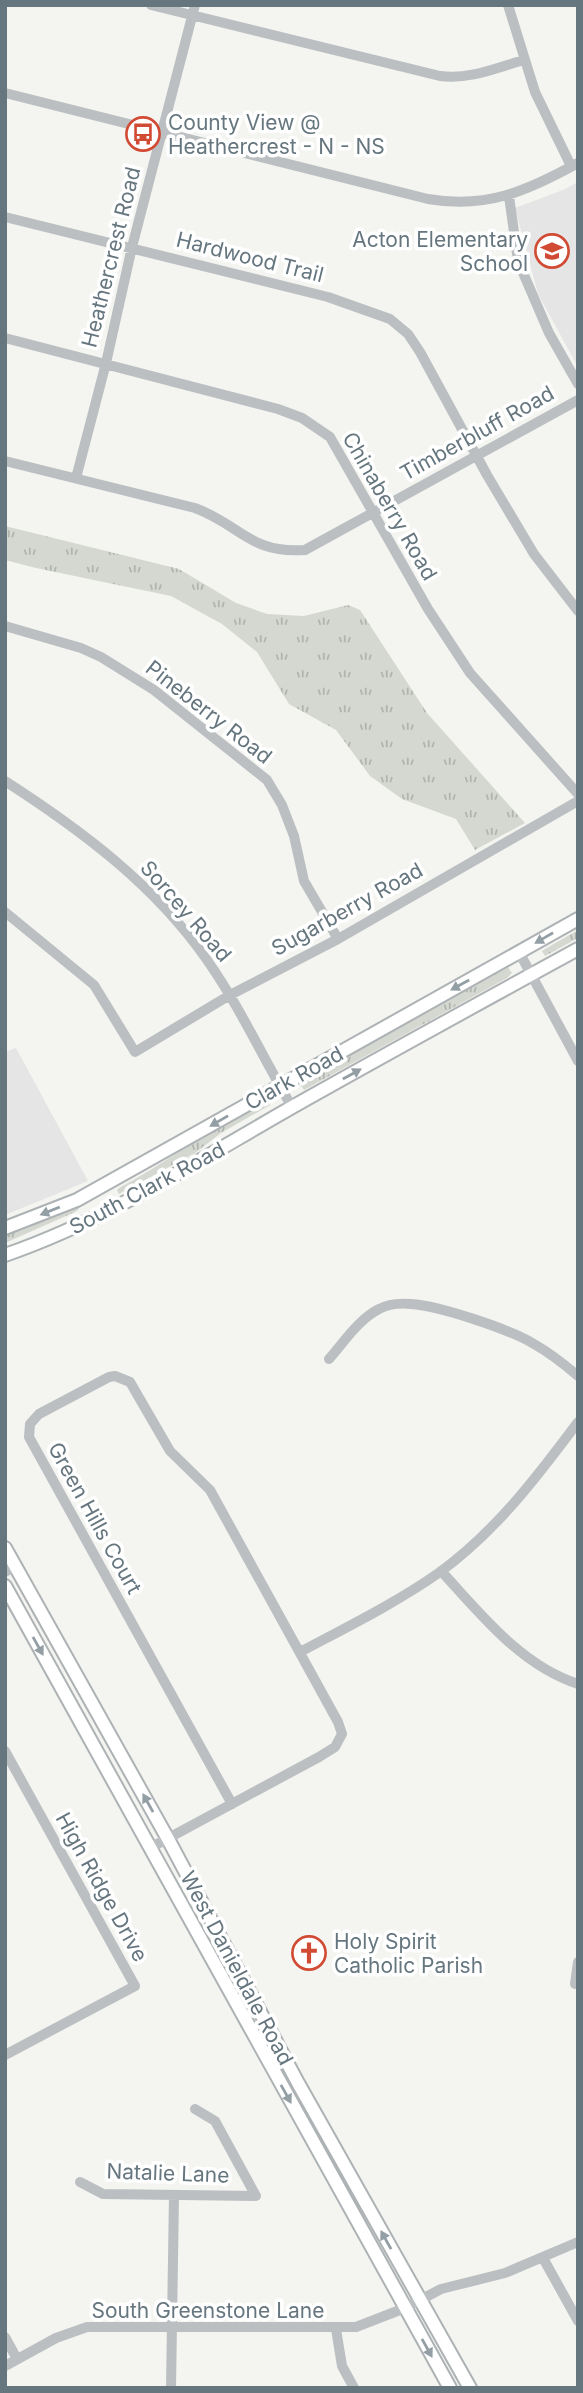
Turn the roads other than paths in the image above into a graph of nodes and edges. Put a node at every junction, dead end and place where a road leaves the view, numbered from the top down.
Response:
1 (151, 5) edge
2 (508, 5) edge
3 (194, 10) edge
4 (524, 60) junction
5 (5, 93) edge
6 (162, 132) junction
7 (574, 164) edge
8 (509, 196) junction
9 (5, 216) edge
10 (132, 247) junction
11 (5, 338) edge
12 (106, 363) junction
13 (578, 384) edge
14 (578, 400) edge
15 (477, 456) junction
16 (5, 461) edge
17 (76, 478) junction
18 (374, 512) junction
19 (578, 611) edge
20 (5, 626) edge
21 (5, 781) edge
22 (578, 794) edge
23 (578, 801) edge
24 (5, 912) edge
25 (578, 919) edge
26 (338, 939) junction
27 (578, 949) edge
28 (519, 952) junction
29 (531, 974) junction
30 (230, 995) junction
31 (578, 1061) edge
32 (279, 1086) junction
33 (292, 1107) junction
34 (94, 1190) junction
35 (106, 1213) junction
36 (5, 1228) edge
37 (5, 1255) edge
38 (329, 1359) dead end
39 (578, 1376) edge
40 (578, 1422) edge
41 (5, 1548) edge
42 (10, 1569) edge
43 (441, 1571) junction
44 (5, 1586) edge
45 (300, 1653) junction
46 (578, 1684) edge
47 (5, 1751) edge
48 (232, 1804) junction
49 (168, 1839) junction
50 (150, 1848) junction
51 (216, 1928) junction
52 (199, 1937) junction
53 (578, 1962) edge
54 (575, 1984) dead end
55 (267, 2026) junction
56 (253, 2034) junction
57 (6, 2052) edge
58 (195, 2109) dead end
59 (324, 2129) junction
60 (310, 2136) junction
61 (80, 2182) dead end
62 (174, 2195) junction
63 (578, 2242) edge
64 (543, 2258) junction
65 (420, 2299) junction
66 (405, 2308) junction
67 (578, 2321) edge
68 (172, 2327) junction
69 (336, 2329) junction
70 (5, 2337) edge
71 (17, 2359) junction
72 (5, 2365) edge
73 (171, 2388) edge
74 (354, 2388) edge
75 (450, 2388) edge
76 (470, 2388) edge

1 - 3 street
2 - 4 street
3 - 4 street
3 - 6 street, Heathercrest Road
4 - 7 street
5 - 6 street
6 - 8 street
6 - 10 street, Heathercrest Road
7 - 8 street
8 - 13 street
9 - 10 street, Hardwood Trail
10 - 12 street, Heathercrest Road
10 - 15 street, Hardwood Trail
11 - 12 street, Chinaberry Road
12 - 17 street, Heathercrest Road
12 - 18 street, Chinaberry Road
14 - 15 street, Timberbluff Road
15 - 18 street, Timberbluff Road
15 - 19 street, Hardwood Trail
16 - 17 street, Timberbluff Road
17 - 18 street, Timberbluff Road
18 - 22 street, Chinaberry Road
20 - 26 street, Pineberry Road
21 - 30 street, Sorcey Road
23 - 26 street, Sugarberry Road
24 - 30 street, Sugarberry Road
25 -> 28 main road, Clark Road
26 - 30 street, Sugarberry Road
27 - 29 main road, South Clark Road
28 - 29 street
28 -> 32 main road, Clark Road
29 - 31 street
33 -> 29 main road, South Clark Road
30 - 32 street, Sorcey Road
32 - 33 street, Sorcey Road
32 -> 34 main road, Clark Road
33 - 35 main road, South Clark Road
34 - 35 main road
34 -> 36 main road, Clark Road
35 - 37 main road, South Clark Road
38 - 39 street
40 - 43 street
41 - 42 main road, West Danieldale Road
49 -> 42 main road, West Danieldale Road
43 - 45 street
43 - 46 street
44 -> 50 main road, West Danieldale Road
45 - 48 street, Green Hills Court
45 - 48 street, Green Hills Court
47 - 57 street, High Ridge Drive
48 - 49 street, Green Hills Court
49 - 50 street, Green Hills Court
49 - 51 main road, West Danieldale Road
50 - 52 main road, West Danieldale Road
51 - 52 main road
51 - 55 main road, West Danieldale Road
52 - 56 main road, West Danieldale Road
53 - 54 street
55 - 56 main road
55 - 59 main road, West Danieldale Road
56 -> 60 main road, West Danieldale Road
58 - 62 street, Natalie Lane
59 - 60 main road
65 -> 59 main road, West Danieldale Road
60 - 66 main road, West Danieldale Road
61 - 62 street, Natalie Lane
62 - 68 street
63 - 64 street
64 - 65 street
64 - 67 street
65 - 66 street, South Greenstone Lane
65 - 76 main road, West Danieldale Road
66 - 69 street, South Greenstone Lane
66 -> 75 main road, West Danieldale Road
68 - 69 street, South Greenstone Lane
68 - 71 street, South Greenstone Lane
68 - 73 street
69 - 74 street
70 - 71 street
71 - 72 street, South Greenstone Lane

